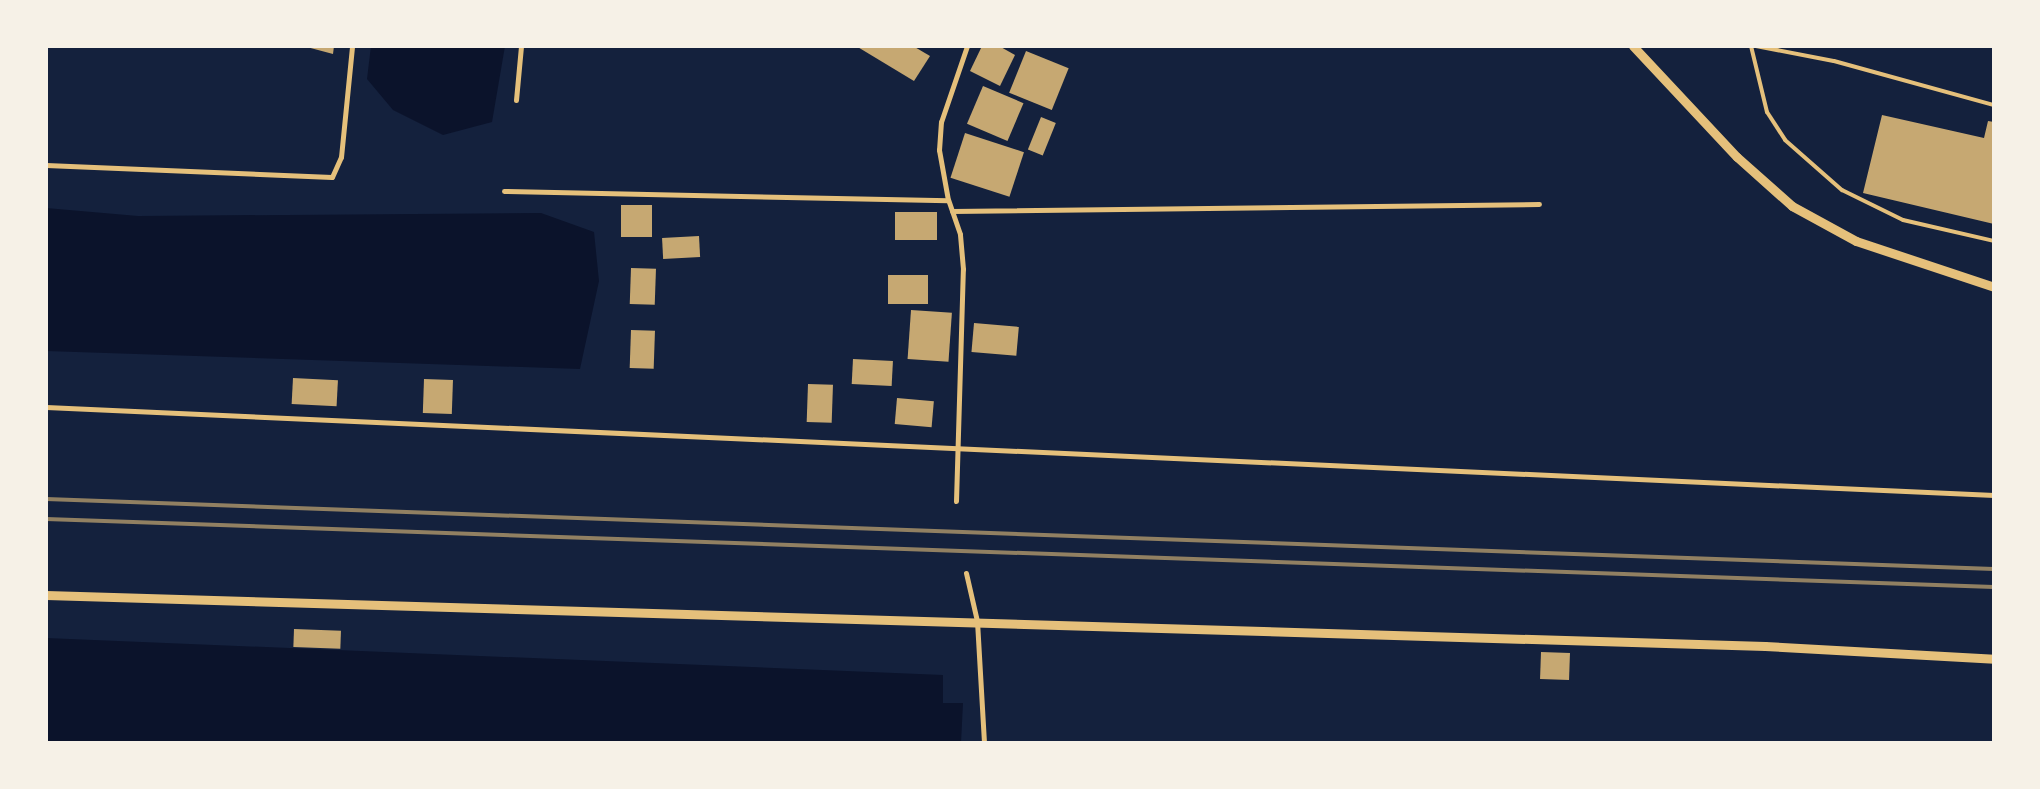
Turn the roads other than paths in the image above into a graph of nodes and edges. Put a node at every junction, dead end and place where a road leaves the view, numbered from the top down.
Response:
1 (352, 46) edge
2 (521, 46) edge
3 (967, 46) edge
4 (1633, 46) edge
5 (1751, 46) edge
6 (1756, 46) edge
7 (516, 100) dead end
8 (1994, 105) edge
9 (46, 165) edge
10 (504, 191) dead end
11 (948, 200) junction
12 (1539, 204) dead end
13 (952, 211) junction
14 (1994, 241) edge
15 (1994, 287) edge
16 (46, 407) edge
17 (955, 449) junction
18 (1994, 495) edge
19 (956, 501) dead end
20 (966, 573) dead end
21 (46, 595) edge
22 (977, 621) junction
23 (1994, 659) edge
24 (984, 743) edge

1 - 9 street
2 - 7 street
3 - 11 street
4 - 15 street
5 - 14 lane
6 - 8 lane
10 - 11 street
11 - 13 street
12 - 13 street
13 - 17 street
16 - 17 street
17 - 18 street
17 - 19 street
20 - 22 street
21 - 22 street
22 - 23 street
22 - 24 street

